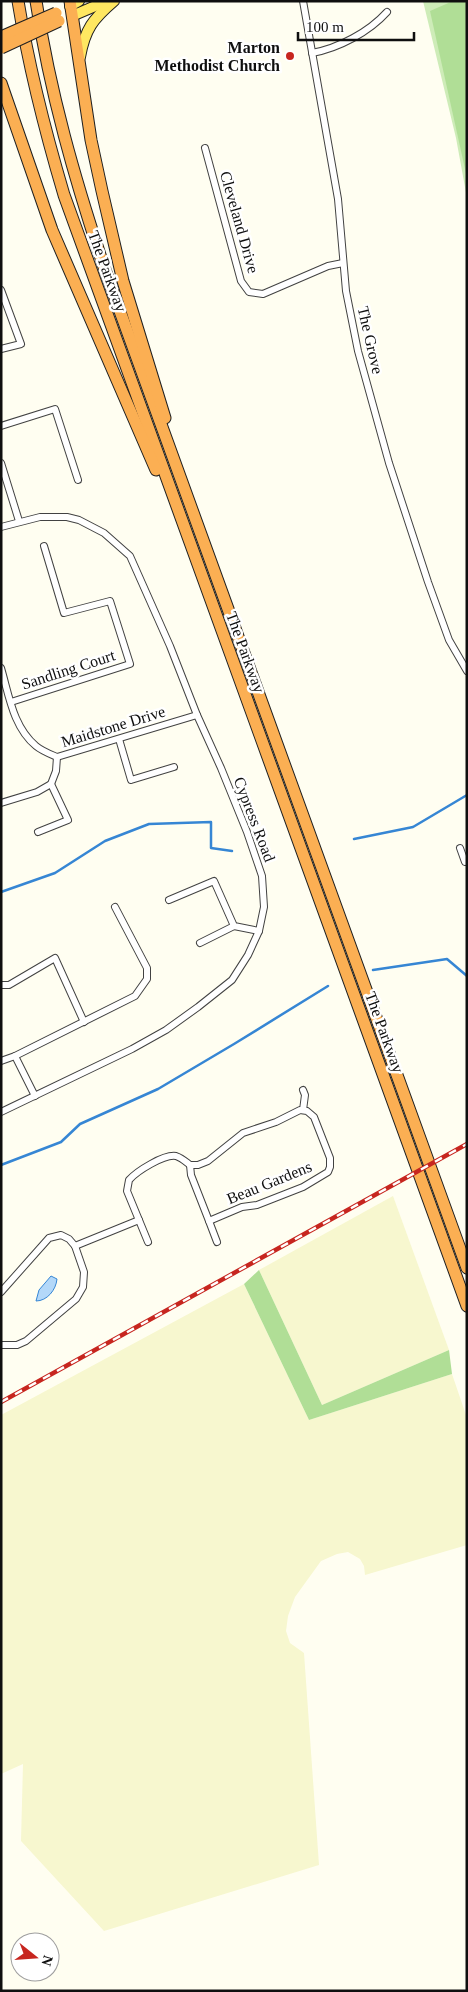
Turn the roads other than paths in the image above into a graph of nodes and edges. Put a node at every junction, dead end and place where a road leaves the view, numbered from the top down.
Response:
1 (18, 1) edge
2 (36, 1) edge
3 (107, 1) edge
4 (114, 1) edge
5 (303, 1) edge
6 (73, 6) edge
7 (388, 12) dead end
8 (57, 17) junction
9 (1, 37) edge
10 (1, 48) edge
11 (312, 53) junction
12 (80, 57) junction
13 (1, 84) edge
14 (5, 102) edge
15 (205, 148) dead end
16 (343, 263) junction
17 (1, 290) edge
18 (1, 349) edge
19 (1, 426) edge
20 (1, 464) edge
21 (78, 480) dead end
22 (181, 481) junction
23 (174, 499) junction
24 (19, 521) junction
25 (1, 527) edge
26 (44, 546) dead end
27 (1, 668) edge
28 (467, 671) edge
29 (11, 702) junction
30 (197, 715) junction
31 (119, 739) junction
32 (57, 757) junction
33 (174, 767) dead end
34 (51, 784) junction
35 (1, 803) edge
36 (38, 832) dead end
37 (463, 852) edge
38 (465, 862) dead end
39 (169, 900) dead end
40 (115, 907) dead end
41 (234, 926) junction
42 (258, 931) junction
43 (200, 943) dead end
44 (1, 985) edge
45 (84, 1022) junction
46 (15, 1056) junction
47 (1, 1061) edge
48 (303, 1090) dead end
49 (35, 1096) junction
50 (303, 1110) junction
51 (1, 1112) edge
52 (190, 1165) junction
53 (139, 1220) junction
54 (209, 1221) junction
55 (148, 1242) dead end
56 (217, 1242) dead end
57 (75, 1246) junction
58 (467, 1268) edge
59 (1, 1292) edge
60 (467, 1306) edge
61 (1, 1345) edge

1 - 23 highway, The Parkway
2 - 22 highway, The Parkway
3 - 6 main road
4 - 12 main road
5 - 11 street, The Grove
6 - 8 highway
6 - 12 highway
7 - 11 street
8 - 9 highway, bridge
8 - 10 highway, bridge
11 - 16 street, The Grove
12 - 22 highway
13 - 14 highway
14 - 23 highway
15 - 16 street, Cleveland Drive
16 - 28 street, The Grove
17 - 18 street
19 - 21 street
20 - 24 street
22 - 58 highway, The Parkway
23 - 60 highway, The Parkway
24 - 25 street, Cypress Road
24 - 30 street, Cypress Road
26 - 29 street, Sandling Court
27 - 29 street, Maidstone Drive
29 - 32 street, Maidstone Drive
30 - 31 street, Maidstone Drive
30 - 42 street, Cypress Road
31 - 32 street, Maidstone Drive
31 - 33 street
32 - 34 street
34 - 35 street
34 - 36 street
37 - 38 street
39 - 41 street
40 - 45 street
41 - 42 street
41 - 43 street
42 - 49 street, Cypress Road
44 - 45 street
45 - 46 street
46 - 47 street
46 - 49 street
48 - 50 street
49 - 51 street, Cypress Road
50 - 52 street
50 - 54 street, Beau Gardens
52 - 53 street
52 - 54 street
53 - 55 street
53 - 57 street
54 - 56 street
57 - 59 street
57 - 61 street

